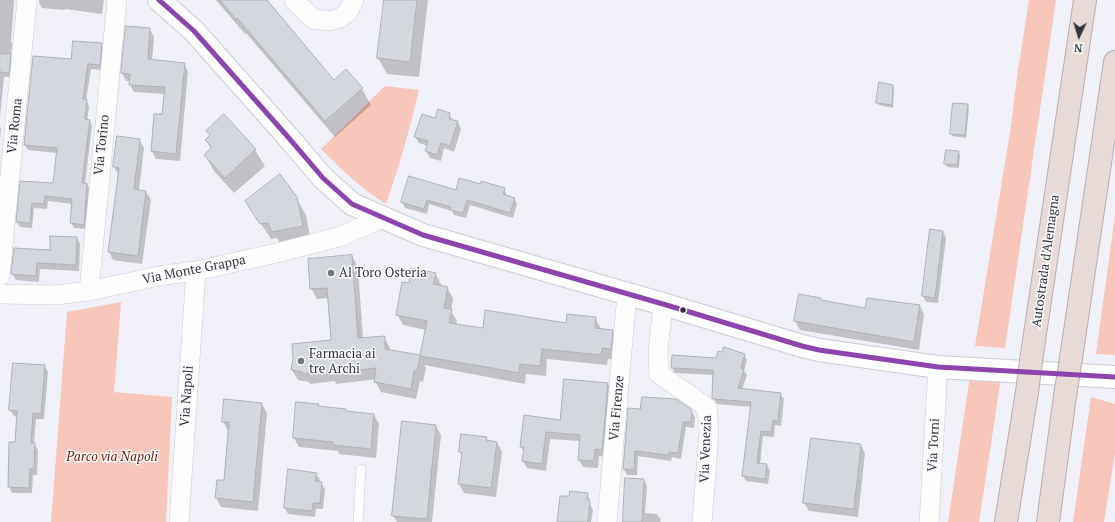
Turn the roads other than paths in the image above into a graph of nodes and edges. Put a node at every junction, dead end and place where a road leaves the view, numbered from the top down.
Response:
1 (27, 0) edge
2 (117, 0) edge
3 (159, 0) edge
4 (294, 0) edge
5 (354, 0) edge
6 (1085, 0) edge
7 (1115, 62) edge
8 (382, 218) junction
9 (196, 271) junction
10 (0, 276) edge
11 (89, 291) junction
12 (0, 294) edge
13 (626, 294) junction
14 (663, 304) junction
15 (938, 367) junction
16 (1115, 377) edge
17 (361, 469) dead end
18 (178, 522) edge
19 (358, 522) edge
20 (607, 522) edge
21 (702, 522) edge
22 (929, 522) edge
23 (1006, 522) edge
24 (1048, 522) edge

1 - 10 street, Via Roma
2 - 11 street, Via Torino
3 - 8 main road
4 - 5 street
6 - 23 highway, Autostrada d'Alemagna, bridge
7 - 24 highway, bridge
8 - 9 street, Via Monte Grappa
8 - 13 main road
9 - 11 street, Via Monte Grappa
9 - 18 street, Via Napoli
11 - 12 street, Via Monte Grappa
13 - 14 main road
13 - 20 street, Via Firenze
14 - 15 main road
14 - 21 street, Via Venezia
15 - 16 main road
15 - 22 street, Via Torni
17 - 19 lane

